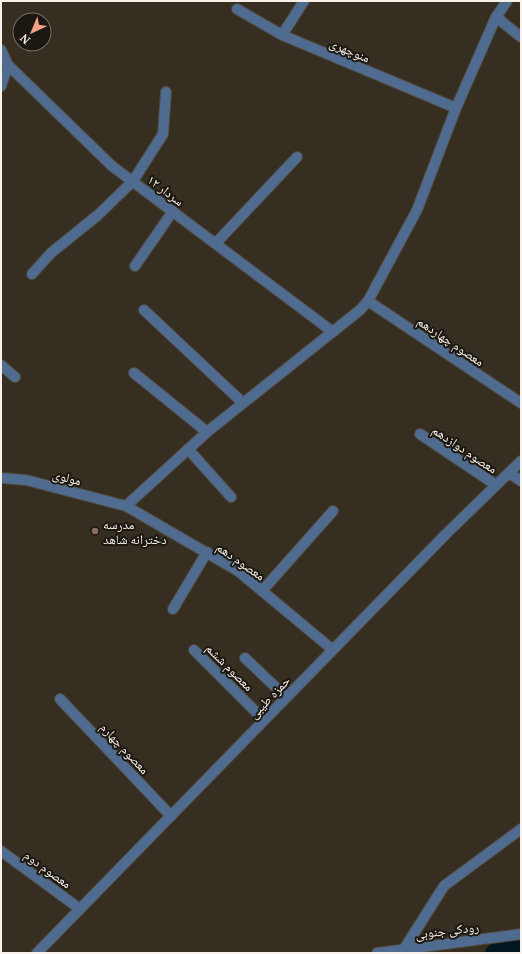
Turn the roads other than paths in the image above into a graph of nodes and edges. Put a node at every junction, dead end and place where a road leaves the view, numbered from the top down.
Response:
1 (304, 1) edge
2 (507, 1) edge
3 (237, 9) dead end
4 (496, 17) junction
5 (282, 35) junction
6 (521, 37) edge
7 (1, 50) edge
8 (8, 65) junction
9 (1, 86) edge
10 (166, 92) dead end
11 (456, 108) junction
12 (297, 157) dead end
13 (132, 181) junction
14 (173, 211) junction
15 (216, 243) junction
16 (135, 266) dead end
17 (32, 274) dead end
18 (368, 301) junction
19 (144, 310) dead end
20 (333, 332) junction
21 (1, 365) edge
22 (134, 373) dead end
23 (15, 377) dead end
24 (242, 403) junction
25 (521, 403) edge
26 (207, 432) junction
27 (420, 434) dead end
28 (188, 449) junction
29 (521, 461) edge
30 (509, 473) junction
31 (1, 478) edge
32 (521, 481) edge
33 (496, 485) junction
34 (231, 497) dead end
35 (126, 506) junction
36 (333, 511) dead end
37 (206, 552) junction
38 (262, 591) junction
39 (173, 609) dead end
40 (194, 650) dead end
41 (333, 650) junction
42 (244, 658) dead end
43 (286, 698) junction
44 (60, 699) dead end
45 (264, 720) junction
46 (170, 816) junction
47 (521, 829) edge
48 (1, 851) edge
49 (80, 908) junction
50 (521, 934) edge
51 (404, 949) junction
52 (36, 953) edge
53 (377, 953) edge

1 - 5 street
2 - 4 street
3 - 5 street, منوچهری
4 - 6 street
4 - 11 street
5 - 11 street, منوچهری
7 - 8 street, سردار ۱۲
8 - 9 street
8 - 13 street, سردار ۱۲
10 - 13 street
11 - 18 street
12 - 15 street
13 - 14 street, سردار ۱۲
13 - 17 street
14 - 15 street, سردار ۱۲
14 - 16 street
15 - 20 street, سردار ۱۲
18 - 20 street
18 - 25 street, معصوم چهاردهم
19 - 24 street
20 - 24 street
21 - 23 street
22 - 26 street
24 - 26 street
26 - 28 street
27 - 33 street, معصوم دوازدهم
28 - 34 street
28 - 35 street
29 - 30 street, حمزه طیبی
30 - 32 street
30 - 33 street, حمزه طیبی
31 - 35 street, مولوی
33 - 41 street, حمزه طیبی
35 - 37 street, معصوم دهم
36 - 38 street
37 - 38 street, معصوم دهم
37 - 39 street
38 - 41 street, معصوم دهم
40 - 45 street, معصوم ششم
41 - 43 street, حمزه طیبی
42 - 43 street
43 - 45 street, حمزه طیبی
44 - 46 street, معصوم چهارم
45 - 46 street, حمزه طیبی
46 - 49 street, حمزه طیبی
47 - 51 street
48 - 49 street, معصوم دوم
49 - 52 street, حمزه طیبی
50 - 51 street, رودکی جنوبی
51 - 53 street, رودکی جنوبی

